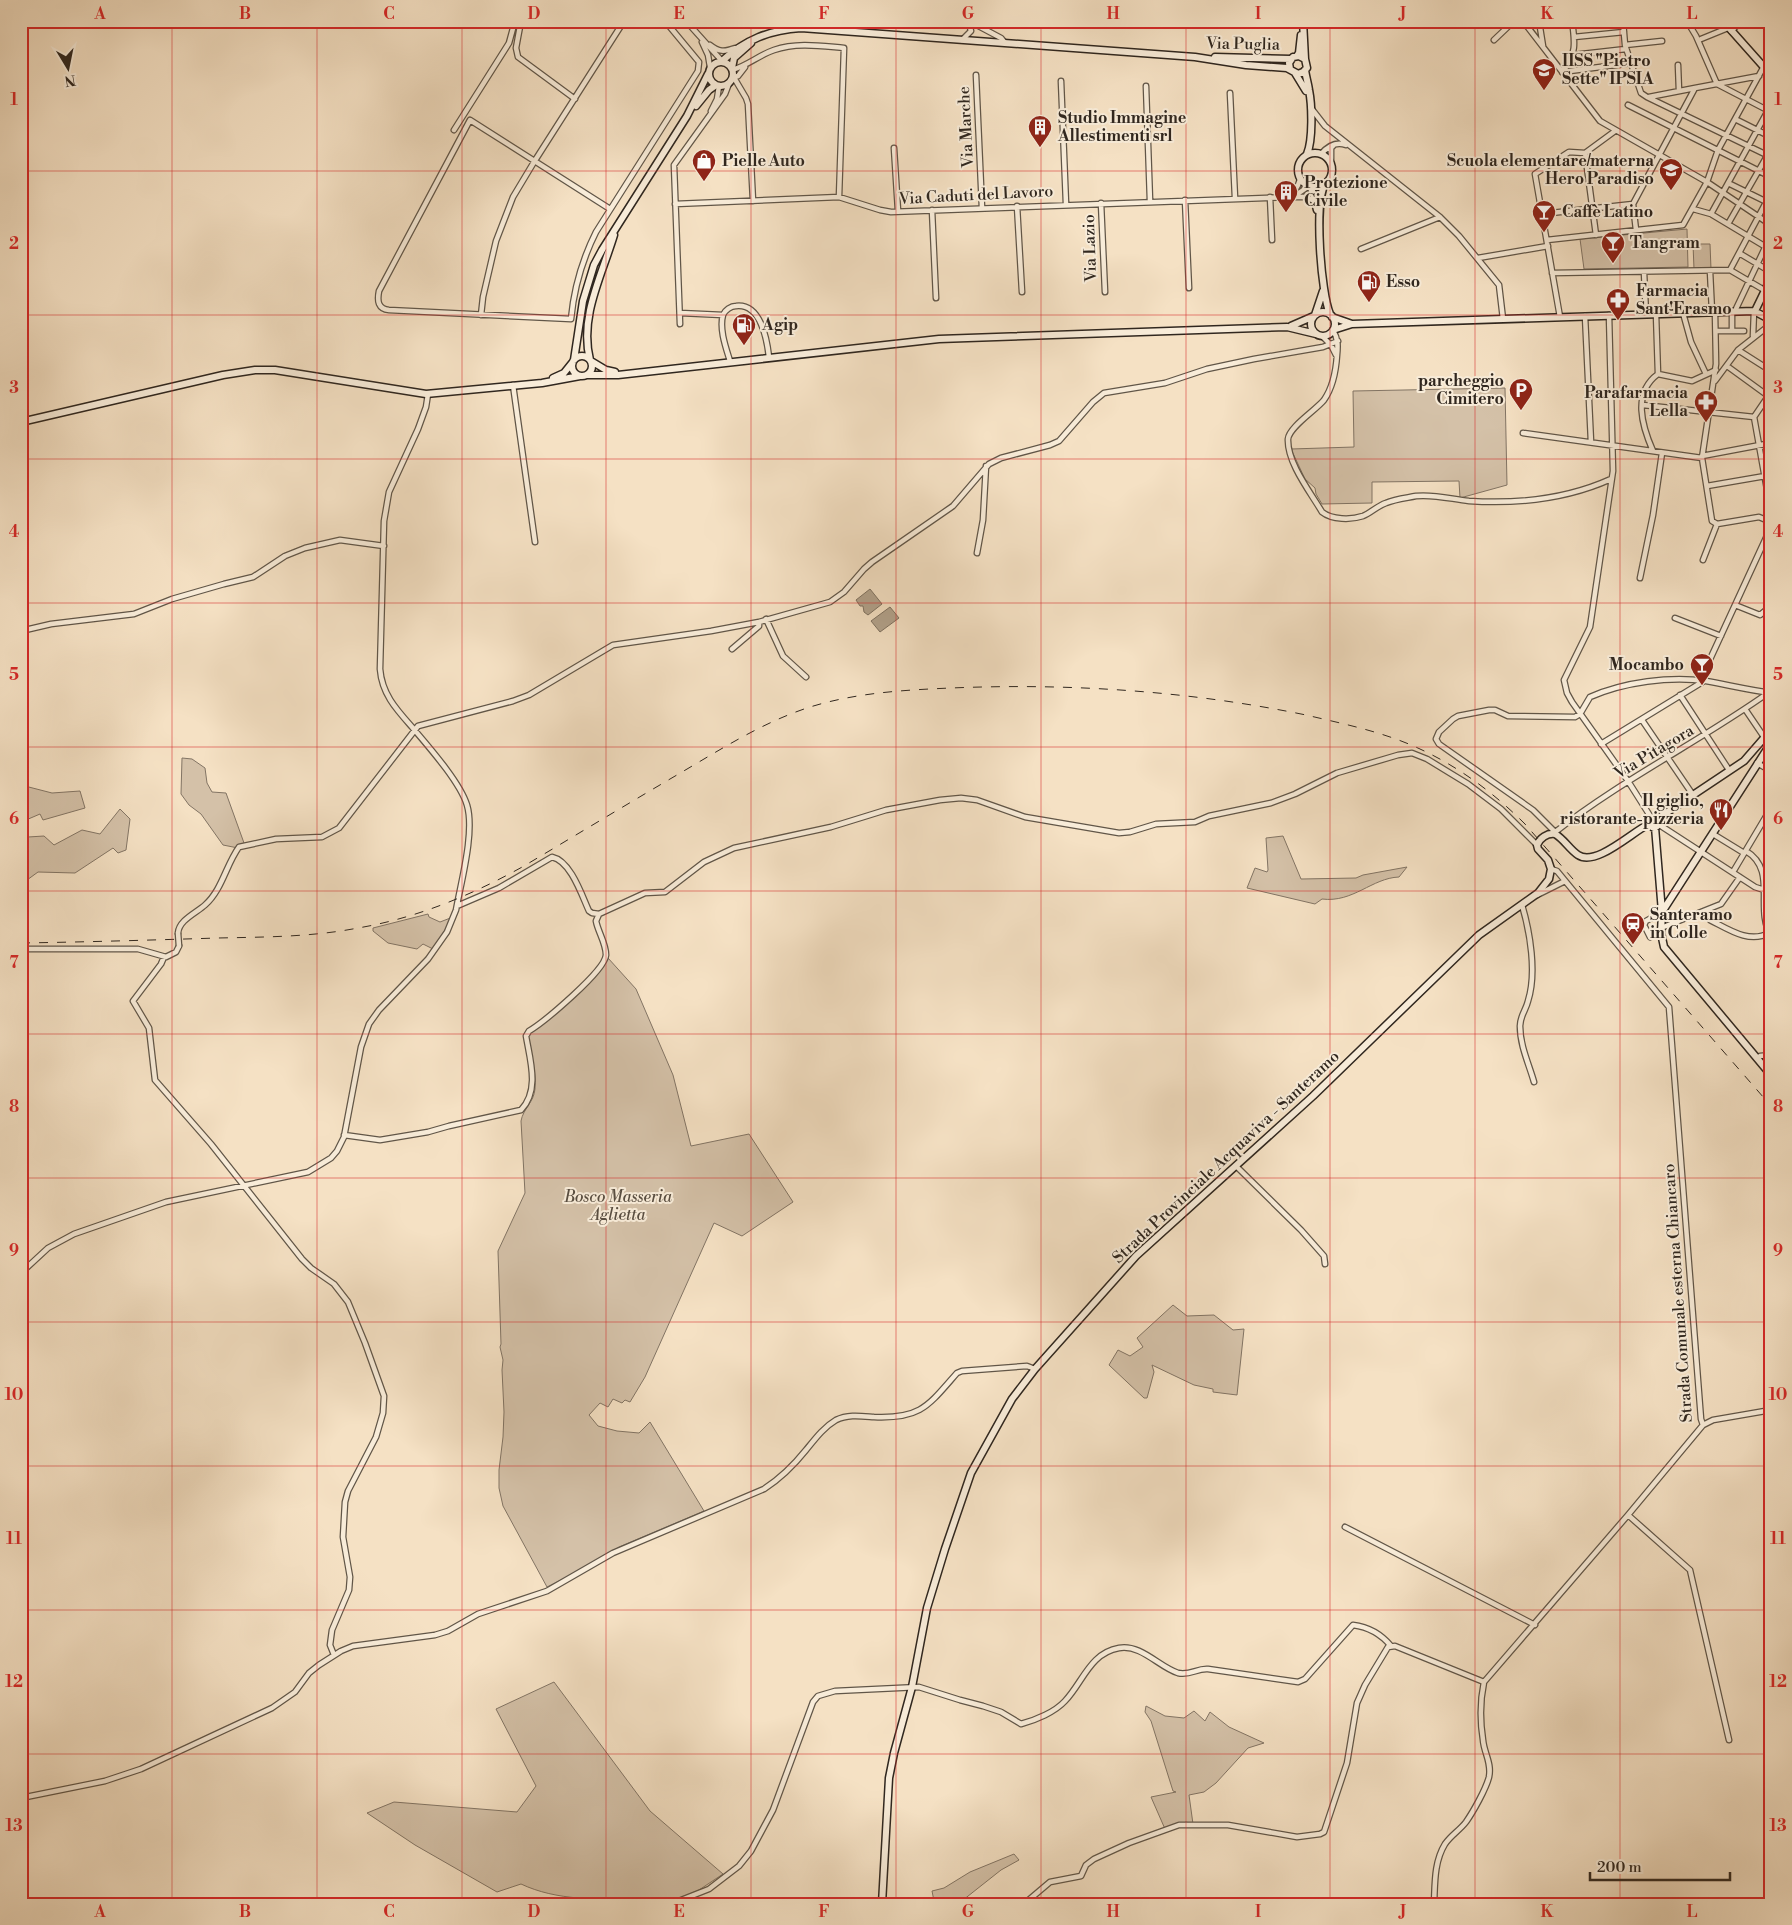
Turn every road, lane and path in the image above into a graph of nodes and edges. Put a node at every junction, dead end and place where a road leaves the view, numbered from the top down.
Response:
1 (515, 21) edge
2 (521, 21) edge
3 (624, 21) edge
4 (665, 21) edge
5 (686, 21) edge
6 (964, 21) edge
7 (969, 21) edge
8 (1303, 21) edge
9 (1514, 21) edge
10 (1523, 21) edge
11 (1539, 21) edge
12 (1572, 21) edge
13 (1623, 21) edge
14 (1687, 21) edge
15 (1723, 21) edge
16 (1742, 21) edge
17 (1760, 21) edge
18 (1730, 29) junction
19 (1624, 32) junction
20 (1771, 33) edge
21 (759, 38) junction
22 (1574, 38) junction
23 (701, 39) junction
24 (1701, 39) dead end
25 (962, 40) junction
26 (1494, 40) dead end
27 (1662, 41) dead end
28 (1005, 43) junction
29 (507, 45) junction
30 (738, 46) junction
31 (1626, 47) junction
32 (516, 48) junction
33 (1543, 48) junction
34 (1573, 55) junction
35 (1195, 57) junction
36 (1294, 57) junction
37 (1305, 59) junction
38 (1771, 59) edge
39 (722, 61) junction
40 (1631, 63) junction
41 (1678, 65) dead end
42 (1763, 68) junction
43 (709, 70) junction
44 (1305, 70) junction
45 (1292, 71) junction
46 (1562, 72) junction
47 (976, 75) dead end
48 (1771, 75) edge
49 (1759, 76) junction
50 (731, 78) junction
51 (1061, 81) dead end
52 (1717, 84) junction
53 (717, 85) junction
54 (1146, 86) dead end
55 (1696, 88) junction
56 (1679, 91) junction
57 (1230, 93) dead end
58 (1647, 97) junction
59 (575, 99) junction
60 (1746, 100) junction
61 (1628, 105) dead end
62 (1771, 105) edge
63 (1310, 106) junction
64 (1769, 111) edge
65 (710, 114) junction
66 (1681, 114) junction
67 (687, 116) junction
68 (1735, 119) junction
69 (1311, 126) junction
70 (1673, 128) junction
71 (454, 130) dead end
72 (1757, 130) junction
73 (1615, 131) junction
74 (1726, 136) junction
75 (1771, 137) edge
76 (1336, 144) junction
77 (1350, 146) junction
78 (1748, 146) junction
79 (894, 148) dead end
80 (1771, 149) edge
81 (1718, 150) junction
82 (1585, 152) junction
83 (1320, 153) junction
84 (1307, 154) junction
85 (1658, 155) junction
86 (1769, 156) edge
87 (535, 161) junction
88 (1740, 162) junction
89 (1331, 163) junction
90 (1758, 171) junction
91 (1771, 177) edge
92 (1300, 179) junction
93 (1707, 182) junction
94 (1728, 183) junction
95 (1325, 184) junction
96 (1310, 187) junction
97 (1746, 192) junction
98 (1723, 193) junction
99 (1771, 193) edge
100 (1280, 196) junction
101 (1270, 197) junction
102 (1289, 197) junction
103 (839, 198) junction
104 (1234, 198) junction
105 (1186, 200) junction
106 (753, 201) junction
107 (1150, 201) junction
108 (1101, 203) junction
109 (1768, 203) edge
110 (675, 204) junction
111 (1066, 204) junction
112 (1633, 204) junction
113 (1740, 204) junction
114 (1316, 205) junction
115 (1017, 206) junction
116 (610, 208) junction
117 (982, 208) junction
118 (1592, 208) junction
119 (1693, 208) junction
120 (932, 210) junction
121 (898, 211) junction
122 (1542, 214) junction
123 (1711, 214) junction
124 (1440, 217) junction
125 (1758, 217) junction
126 (1728, 224) junction
127 (1771, 225) edge
128 (616, 227) junction
129 (1320, 228) junction
130 (1636, 230) junction
131 (1596, 234) junction
132 (1771, 235) edge
133 (1748, 236) junction
134 (1272, 240) dead end
135 (1547, 243) junction
136 (1765, 247) junction
137 (1361, 249) dead end
138 (1771, 250) edge
139 (1739, 253) junction
140 (1478, 258) junction
141 (1757, 264) junction
142 (1730, 270) junction
143 (1710, 271) junction
144 (1644, 272) junction
145 (1771, 272) edge
146 (1552, 273) junction
147 (1771, 278) edge
148 (1748, 281) junction
149 (1190, 288) dead end
150 (1323, 290) junction
151 (1022, 292) dead end
152 (1105, 292) dead end
153 (1768, 292) edge
154 (936, 298) dead end
155 (1733, 311) junction
156 (1754, 311) junction
157 (680, 312) junction
158 (1713, 312) junction
159 (1683, 313) junction
160 (1646, 314) junction
161 (1656, 314) junction
162 (481, 315) junction
163 (723, 315) junction
164 (1331, 315) junction
165 (1609, 315) junction
166 (1314, 316) junction
167 (1585, 316) junction
168 (1560, 317) junction
169 (1502, 319) junction
170 (1771, 322) edge
171 (680, 324) dead end
172 (1352, 324) junction
173 (1287, 327) junction
174 (1342, 327) junction
175 (1333, 330) junction
176 (1716, 331) junction
177 (1732, 331) junction
178 (1744, 331) dead end
179 (1319, 335) junction
180 (1754, 336) junction
181 (1338, 340) junction
182 (1331, 345) junction
183 (1738, 350) junction
184 (1337, 356) junction
185 (769, 357) junction
186 (590, 360) junction
187 (574, 361) junction
188 (730, 361) junction
189 (1727, 366) junction
190 (1716, 370) junction
191 (641, 371) junction
192 (1771, 371) edge
193 (1658, 374) junction
194 (1706, 374) junction
195 (587, 375) junction
196 (580, 376) junction
197 (1714, 383) junction
198 (515, 385) junction
199 (428, 394) junction
200 (1770, 395) edge
201 (1643, 405) junction
202 (1710, 412) junction
203 (1754, 417) junction
204 (21, 422) edge
205 (1523, 433) dead end
206 (1591, 442) junction
207 (1771, 443) edge
208 (1614, 446) junction
209 (1758, 446) junction
210 (1653, 451) junction
211 (1662, 452) junction
212 (1702, 457) junction
213 (986, 466) junction
214 (1771, 475) edge
215 (1764, 476) junction
216 (1611, 479) junction
217 (1707, 486) junction
218 (1771, 512) edge
219 (1715, 522) junction
220 (1771, 522) edge
221 (1771, 527) edge
222 (536, 542) dead end
223 (384, 546) junction
224 (977, 552) dead end
225 (1703, 560) dead end
226 (1640, 578) dead end
227 (1735, 605) junction
228 (1771, 606) edge
229 (766, 618) junction
230 (1675, 618) dead end
231 (758, 622) junction
232 (21, 631) edge
233 (1721, 636) junction
234 (732, 649) dead end
235 (806, 677) dead end
236 (1702, 681) junction
237 (1770, 693) edge
238 (1680, 696) junction
239 (1745, 709) junction
240 (1580, 714) junction
241 (1642, 720) junction
242 (414, 729) junction
243 (1771, 730) edge
244 (1706, 735) junction
245 (1764, 737) junction
246 (1771, 743) edge
247 (1601, 744) junction
248 (1668, 758) junction
249 (1757, 763) junction
250 (1730, 770) junction
251 (1771, 771) edge
252 (1628, 781) junction
253 (1693, 795) junction
254 (1771, 808) edge
255 (1654, 823) junction
256 (1554, 833) junction
257 (1713, 834) junction
258 (1537, 845) junction
259 (1702, 852) junction
260 (1745, 852) junction
261 (1551, 869) junction
262 (1733, 872) junction
263 (1740, 877) junction
264 (1565, 881) junction
265 (1764, 890) junction
266 (1537, 895) junction
267 (1522, 905) junction
268 (457, 906) junction
269 (1707, 910) junction
270 (1662, 912) junction
271 (599, 914) junction
272 (1661, 928) junction
273 (1769, 933) edge
274 (1650, 937) dead end
275 (21, 949) edge
276 (164, 957) junction
277 (1771, 1056) edge
278 (1757, 1058) junction
279 (1771, 1075) edge
280 (1534, 1082) dead end
281 (344, 1135) junction
282 (1236, 1166) junction
283 (243, 1186) junction
284 (1325, 1264) dead end
285 (21, 1273) edge
286 (1034, 1369) junction
287 (1771, 1410) edge
288 (1703, 1425) junction
289 (1628, 1515) junction
290 (1345, 1527) dead end
291 (1535, 1625) junction
292 (1391, 1646) junction
293 (334, 1655) junction
294 (1484, 1682) junction
295 (912, 1687) junction
296 (1729, 1740) dead end
297 (21, 1798) edge
298 (670, 1904) edge
299 (882, 1904) edge
300 (1024, 1904) edge
301 (1434, 1904) edge

1 - 29 street
2 - 32 street
3 - 59 street
4 - 116 street
5 - 23 street
6 - 25 street
7 - 28 street
8 - 36 main road
8 - 37 main road
9 - 26 street
10 - 33 street
11 - 33 street
12 - 22 street
13 - 19 street
14 - 52 street
15 - 18 main road
16 - 18 street
17 - 20 street
18 - 24 street
18 - 42 main road
19 - 22 street
19 - 31 street
21 - 25 main road, Via Puglia
21 - 30 main road, Via Puglia
21 - 50 main road, Via Puglia
22 - 34 street
23 - 30 street
23 - 39 street
23 - 43 street
25 - 28 main road, Via Puglia
27 - 31 street
28 - 35 main road, Via Puglia
29 - 32 street
29 - 71 street
30 - 39 main road, Via Puglia
31 - 34 street
31 - 40 street
32 - 59 street
33 - 46 street
34 - 46 street
35 - 36 main road, Via Puglia
35 - 45 main road, Via Puglia
36 - 37 main road
36 - 45 main road
37 - 44 main road
38 - 42 street
39 - 43 main road
39 - 50 main road
40 - 46 street
40 - 58 street
41 - 56 street
42 - 48 main road
42 - 49 street
43 - 53 main road
43 - 67 main road
44 - 45 main road
44 - 63 main road
45 - 63 main road
46 - 73 street
47 - 117 street, Via Marche
49 - 52 street
49 - 60 street
50 - 53 main road
50 - 65 street
50 - 103 street
50 - 106 street
51 - 111 street
52 - 55 street
52 - 60 street
53 - 65 street
53 - 67 main road
54 - 107 street
55 - 56 street
55 - 66 street
56 - 58 street
57 - 104 street
58 - 66 street
59 - 87 street
60 - 64 street
60 - 68 street
61 - 70 street
62 - 64 street
63 - 69 main road
63 - 77 street
64 - 72 street
65 - 110 street
66 - 70 street
66 - 74 street
67 - 128 main road
68 - 72 street
68 - 74 street
69 - 83 main road
69 - 84 main road
70 - 81 street
70 - 85 street
72 - 75 street
72 - 78 street
73 - 82 street
73 - 85 street
74 - 78 street
74 - 81 street
76 - 77 street
76 - 83 street
76 - 89 street
77 - 124 street
78 - 86 street
78 - 88 street
79 - 121 street
80 - 86 street
81 - 88 street
81 - 93 street
82 - 118 street
82 - 122 street
83 - 84 main road
83 - 89 main road
84 - 92 main road
85 - 93 street
85 - 112 street
86 - 90 street
87 - 116 street
87 - 162 street
87 - 162 street
88 - 90 street
88 - 94 street
89 - 95 main road
90 - 91 street
90 - 97 street
92 - 96 main road
92 - 100 street
93 - 98 street
93 - 119 street
94 - 97 street
94 - 98 street
95 - 96 main road
95 - 129 main road
96 - 102 street
96 - 114 main road
97 - 109 street
97 - 113 street
98 - 113 street
98 - 123 street
99 - 109 street
100 - 101 street, Via Caduti del Lavoro
100 - 102 street, Via Caduti del Lavoro
101 - 104 street, Via Caduti del Lavoro
101 - 134 street
102 - 114 street, Via Caduti del Lavoro
103 - 106 street, Via Caduti del Lavoro
103 - 121 street, Via Caduti del Lavoro
104 - 105 street, Via Caduti del Lavoro
105 - 107 street, Via Caduti del Lavoro
105 - 149 street
106 - 110 street, Via Caduti del Lavoro
107 - 108 street, Via Caduti del Lavoro
108 - 111 street, Via Caduti del Lavoro
108 - 152 street, Via Lazio
109 - 125 street
110 - 157 street
111 - 115 street, Via Caduti del Lavoro
112 - 118 street
112 - 130 street
113 - 125 street
113 - 126 street
114 - 129 main road
115 - 117 street, Via Caduti del Lavoro
115 - 151 street
116 - 162 street
117 - 120 street, Via Caduti del Lavoro
118 - 122 street
118 - 131 street
119 - 123 street
119 - 130 street
120 - 121 street, Via Caduti del Lavoro
120 - 154 street
122 - 135 street
123 - 126 street
124 - 137 street
124 - 140 street
125 - 127 street
125 - 133 street
126 - 133 street
128 - 186 main road
128 - 187 main road
129 - 150 main road
130 - 131 street
131 - 135 street
132 - 136 street
133 - 136 street
133 - 139 street
135 - 140 street
135 - 146 street
136 - 138 street
136 - 141 street
139 - 141 street
139 - 142 street
140 - 169 street
141 - 145 street
141 - 148 street
142 - 143 street
142 - 148 street
143 - 144 street
143 - 158 street
144 - 146 street
144 - 160 street
146 - 168 street
147 - 153 main road
148 - 153 street
148 - 155 street
150 - 164 main road
150 - 166 main road
153 - 156 main road
155 - 156 main road
155 - 158 main road
155 - 177 street
156 - 170 main road
156 - 180 street
157 - 163 street
157 - 171 street
158 - 159 main road
158 - 176 street
159 - 161 main road
159 - 194 street
160 - 161 main road
160 - 165 main road
161 - 193 street
163 - 185 street
163 - 188 street
164 - 166 main road
164 - 172 main road
164 - 175 main road
165 - 167 main road
165 - 208 street
166 - 173 main road
166 - 179 main road
167 - 168 main road
167 - 206 street
168 - 169 main road
169 - 172 main road
170 - 180 street
172 - 174 main road
173 - 179 main road
173 - 185 main road
174 - 175 main road
174 - 181 street
175 - 179 main road
175 - 181 street
176 - 177 street
176 - 190 street
177 - 178 street
179 - 182 street
180 - 183 street
181 - 182 street
181 - 184 street
182 - 184 street
182 - 213 street
183 - 189 street
183 - 192 street
184 - 216 street
185 - 188 main road
186 - 187 main road
186 - 191 main road
186 - 195 main road
187 - 196 main road
187 - 198 main road
188 - 191 main road
189 - 197 street
189 - 200 street
190 - 194 street
190 - 197 street
191 - 195 main road
193 - 194 street
193 - 201 street
195 - 196 main road
196 - 198 main road
197 - 202 street
198 - 199 main road
198 - 222 street
199 - 204 main road
199 - 223 street
200 - 203 street
201 - 202 street
201 - 210 street
202 - 203 street
202 - 212 street
203 - 209 street
205 - 206 street
206 - 208 street
207 - 209 street
208 - 210 street
208 - 216 street
209 - 212 street
209 - 215 street
210 - 211 street
211 - 212 street
211 - 226 street
212 - 217 street
213 - 224 street
213 - 229 street
214 - 215 street
215 - 217 street
215 - 218 street
216 - 240 street
217 - 219 street
219 - 220 street
219 - 225 street
221 - 227 street
223 - 232 street
223 - 242 street
227 - 228 street
227 - 233 street
229 - 231 street
229 - 235 street
230 - 233 street
231 - 234 street
231 - 242 street
233 - 236 street
236 - 237 street
236 - 238 street
236 - 240 street
237 - 239 street, Via Pitagora
238 - 241 street
238 - 244 street
239 - 244 street, Via Pitagora
239 - 245 street
240 - 247 street
240 - 256 street
241 - 247 street
241 - 248 street
242 - 268 street
242 - 276 street, bridge
243 - 245 main road
244 - 248 street, Via Pitagora
244 - 250 street
245 - 250 main road
246 - 249 main road
247 - 252 street
248 - 252 street, Via Pitagora
248 - 253 street
249 - 251 street
249 - 257 main road
250 - 253 main road
252 - 255 street
252 - 256 street, Via Pitagora
253 - 255 main road
254 - 260 street
255 - 256 main road
255 - 259 street
255 - 270 main road
256 - 258 main road
257 - 259 main road
257 - 260 street
258 - 261 main road
258 - 271 street
259 - 262 street
259 - 270 main road
260 - 262 street
260 - 265 street
261 - 264 street, Strada Comunale esterna Chiancaro
261 - 266 main road
262 - 263 street
263 - 265 street
263 - 269 street
264 - 266 street
264 - 288 street, Strada Comunale esterna Chiancaro
265 - 273 street
266 - 267 main road, Strada Provinciale Acquaviva - Santeramo
267 - 280 street
267 - 282 main road, Strada Provinciale Acquaviva - Santeramo
268 - 271 street
268 - 281 street
269 - 272 street
269 - 273 street
270 - 272 main road
270 - 274 street
271 - 281 street
272 - 278 main road
275 - 276 street
276 - 283 street
277 - 278 street
278 - 279 main road
281 - 283 street
282 - 284 street
282 - 286 main road, Strada Provinciale Acquaviva - Santeramo
283 - 285 street
283 - 293 street
286 - 293 street
286 - 295 main road, Strada Provinciale Acquaviva - Santeramo
287 - 288 street
288 - 289 street, Strada Comunale esterna Chiancaro
289 - 291 street, Strada Comunale esterna Chiancaro
289 - 296 street
290 - 291 street
291 - 294 street, Strada Comunale esterna Chiancaro
292 - 294 street
292 - 295 street
292 - 300 street
293 - 297 street
294 - 301 street
295 - 298 street
295 - 299 main road, Strada Provinciale Acquaviva - Santeramo

